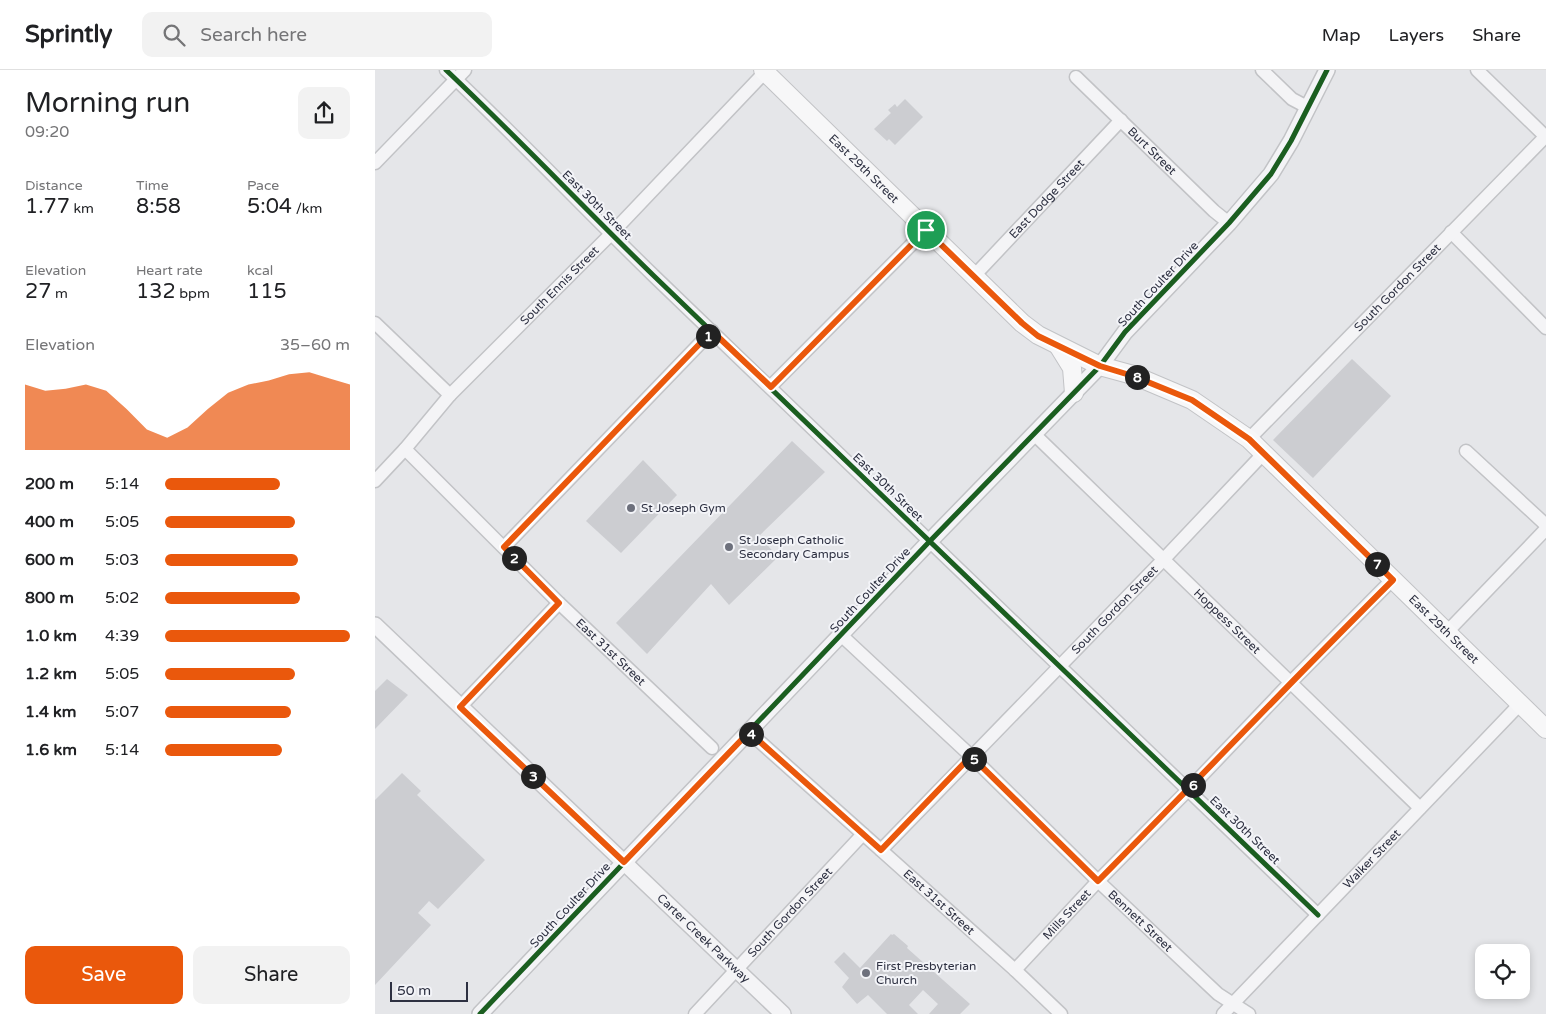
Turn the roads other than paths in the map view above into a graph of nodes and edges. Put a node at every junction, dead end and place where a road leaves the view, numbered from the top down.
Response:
1 (446, 70) edge
2 (1262, 70) edge
3 (1327, 70) edge
4 (1477, 70) edge
5 (765, 71) edge
6 (461, 75) edge
7 (1076, 77) dead end
8 (1309, 108) junction
9 (1121, 120) junction
10 (1546, 136) edge
11 (375, 163) edge
12 (1229, 223) junction
13 (926, 230) junction
14 (1451, 232) junction
15 (611, 234) junction
16 (974, 276) junction
17 (375, 323) edge
18 (1546, 328) edge
19 (712, 331) junction
20 (1059, 347) junction
21 (1100, 366) junction
22 (771, 387) junction
23 (1074, 393) junction
24 (451, 395) junction
25 (1034, 434) junction
26 (1249, 439) junction
27 (405, 449) junction
28 (1466, 451) dead end
29 (1263, 454) junction
30 (375, 481) edge
31 (1546, 525) edge
32 (1546, 529) edge
33 (929, 542) junction
34 (504, 547) junction
35 (1163, 560) junction
36 (1393, 580) junction
37 (559, 603) junction
38 (375, 625) edge
39 (1447, 632) junction
40 (841, 636) junction
41 (1061, 665) junction
42 (1289, 683) junction
43 (1521, 704) junction
44 (460, 707) junction
45 (1546, 729) edge
46 (749, 732) junction
47 (711, 748) dead end
48 (971, 756) junction
49 (1189, 789) junction
50 (1420, 808) junction
51 (863, 834) junction
52 (881, 850) junction
53 (624, 862) junction
54 (1098, 881) junction
55 (1318, 915) junction
56 (737, 970) junction
57 (1015, 970) junction
58 (1234, 1003) junction
59 (480, 1014) edge
60 (695, 1014) edge
61 (783, 1014) edge
62 (1061, 1014) edge
63 (1223, 1014) edge
64 (1249, 1014) edge

1 - 6 street, East 30th Street
2 - 8 street
3 - 8 street, South Coulter Drive
4 - 10 street
5 - 13 main road, East 29th Street
5 - 15 street, South Ennis Street
6 - 11 street
6 - 15 street, East 30th Street
7 - 9 street, Burt Street
8 - 12 street, South Coulter Drive
9 - 12 street, Burt Street
9 - 16 street, East Dodge Street
10 - 14 street, South Gordon Street
12 - 21 street, South Coulter Drive
13 - 16 main road, East 29th Street
13 - 22 street
14 - 18 street
14 - 26 street, South Gordon Street
15 - 19 street, East 30th Street
15 - 24 street, South Ennis Street
16 - 20 main road, East 29th Street
17 - 24 street
19 - 22 street, East 30th Street
19 - 34 street
20 - 21 main road, East 29th Street
20 - 23 main road
21 - 23 street, South Coulter Drive
21 - 26 main road, East 29th Street
22 - 33 street, East 30th Street
23 - 25 street, South Coulter Drive
24 - 27 street, South Ennis Street
25 - 33 street, South Coulter Drive
25 - 35 street, Hoppess Street
26 - 29 main road, East 29th Street
27 - 30 street, South Ennis Street
27 - 34 street, East 31st Street
28 - 31 street
29 - 35 street, South Gordon Street
29 - 36 main road, East 29th Street
32 - 39 street
33 - 40 street, South Coulter Drive
33 - 41 street, East 30th Street
34 - 37 street, East 31st Street
35 - 41 street, South Gordon Street
35 - 42 street, Hoppess Street
36 - 39 main road, East 29th Street
36 - 42 street, Mills Street
37 - 44 street
37 - 47 street, East 31st Street
38 - 44 street, Carter Creek Parkway
39 - 43 main road, East 29th Street
40 - 46 street, South Coulter Drive
40 - 48 street, Bennett Street
41 - 48 street, South Gordon Street
41 - 49 street, East 30th Street
42 - 49 street, Mills Street
42 - 50 street, Hoppess Street
43 - 45 main road, East 29th Street
43 - 50 street, Walker Street
44 - 53 street, Carter Creek Parkway
46 - 51 street, East 31st Street
46 - 53 street, South Coulter Drive
48 - 52 street, South Gordon Street
48 - 54 street, Bennett Street
49 - 54 street, Mills Street
49 - 55 street, East 30th Street
50 - 55 street, Walker Street
51 - 52 street, East 31st Street
51 - 56 street, South Gordon Street
52 - 57 street, East 31st Street
53 - 56 street, Carter Creek Parkway
53 - 59 street, South Coulter Drive
54 - 57 street, Mills Street
54 - 58 street, Bennett Street
55 - 58 street, Walker Street
56 - 60 street, South Gordon Street
56 - 61 street, Carter Creek Parkway
57 - 62 street, East 31st Street
58 - 63 street, Walker Street
58 - 64 street, Bennett Street

